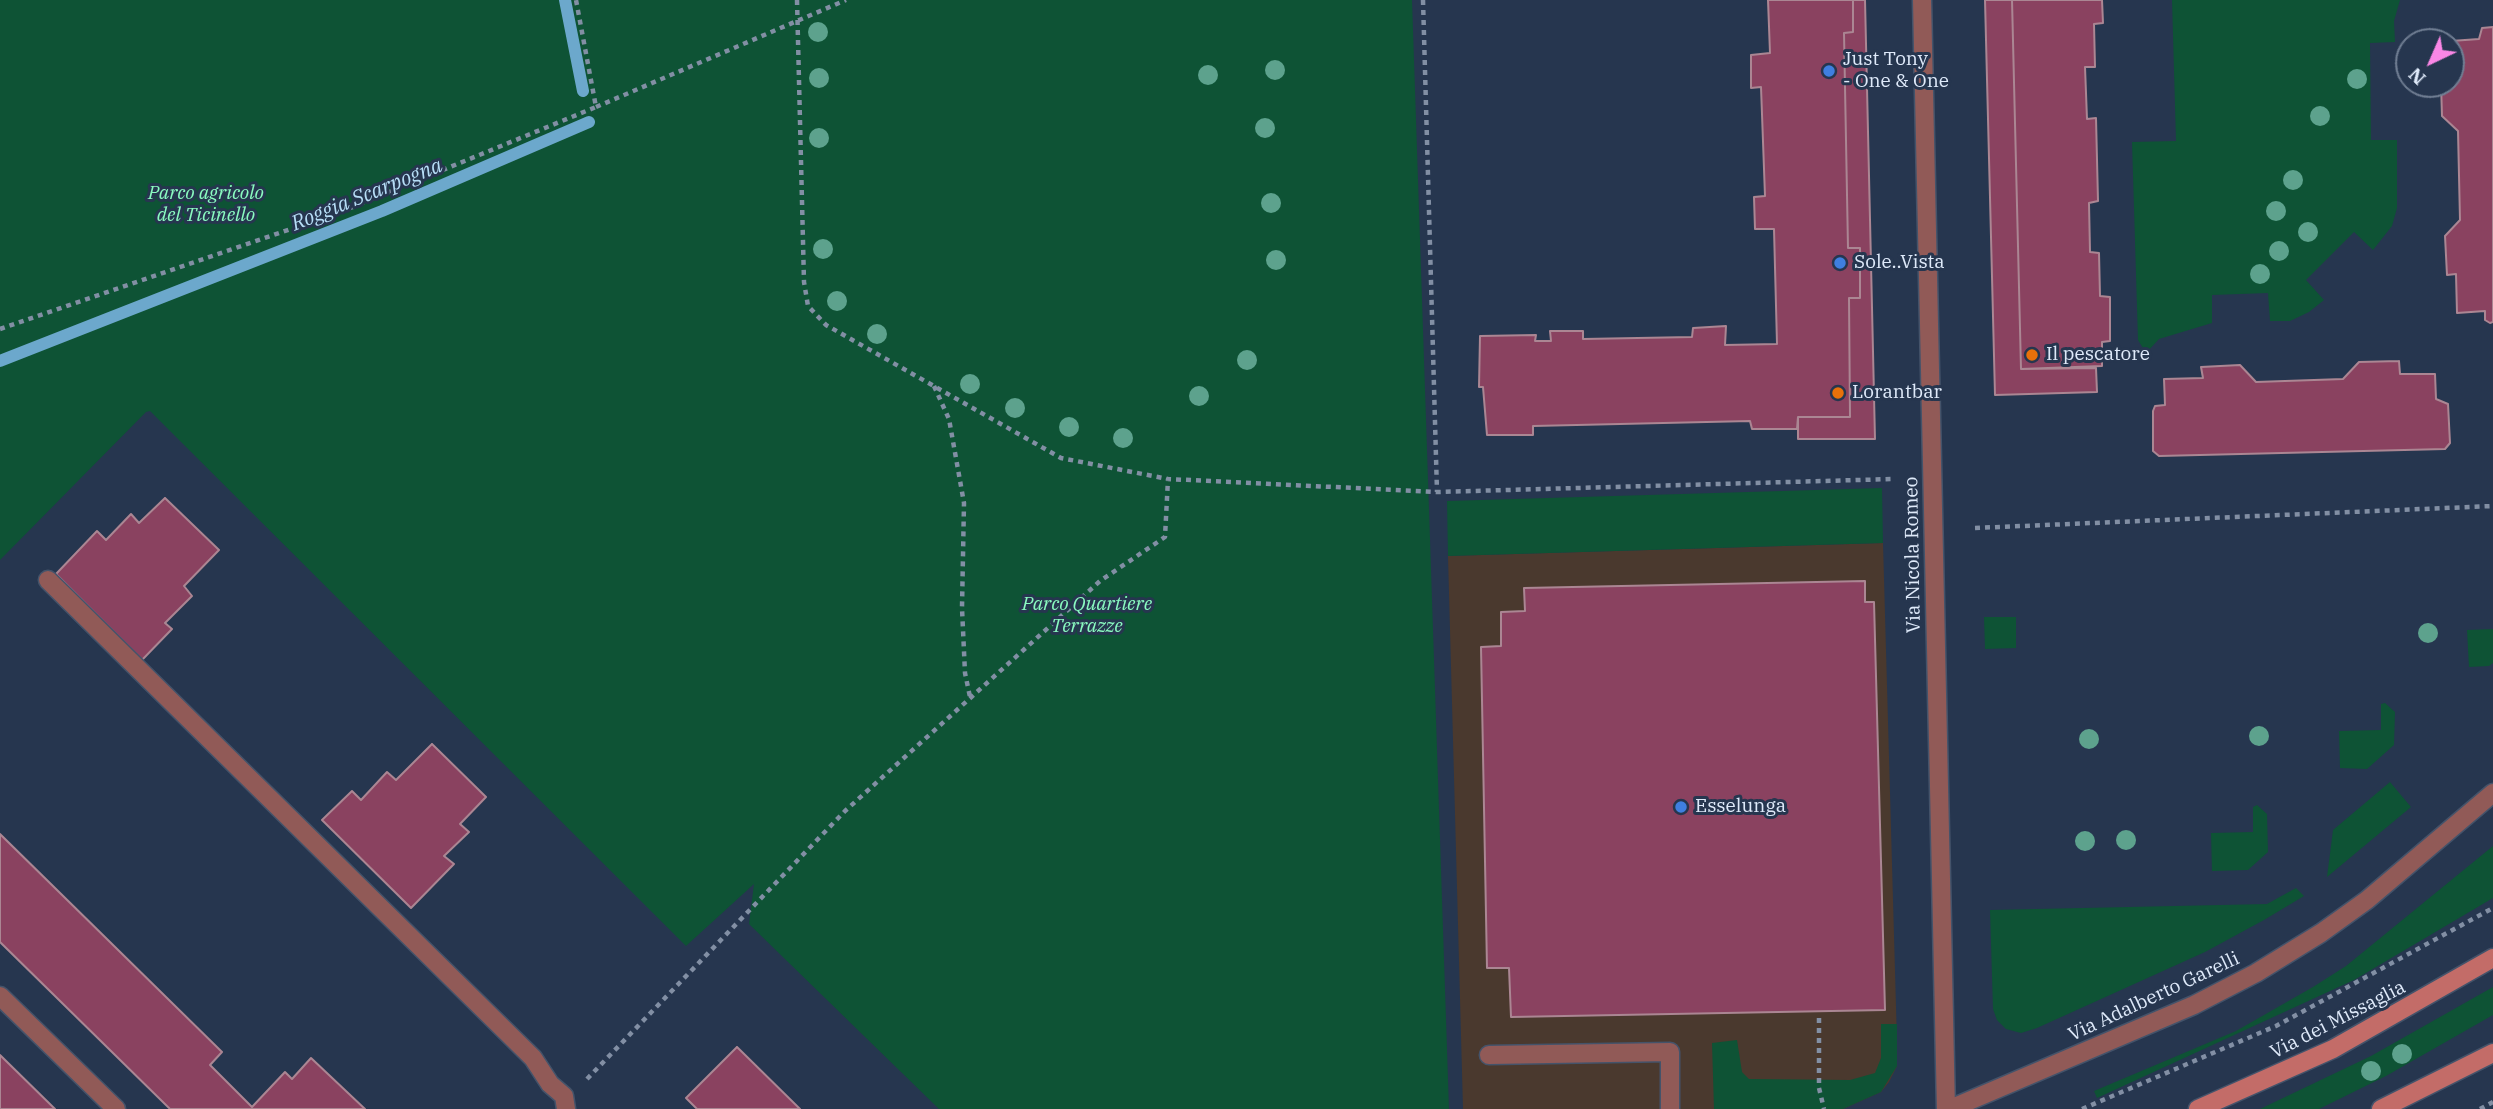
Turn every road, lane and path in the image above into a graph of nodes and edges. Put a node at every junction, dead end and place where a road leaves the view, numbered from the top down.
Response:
1 (576, 0) edge
2 (797, 0) edge
3 (846, 0) edge
4 (1423, 0) edge
5 (1922, 0) edge
6 (798, 19) junction
7 (596, 107) junction
8 (0, 329) edge
9 (934, 386) junction
10 (1168, 479) junction
11 (1893, 479) dead end
12 (1437, 492) junction
13 (2493, 506) edge
14 (1975, 528) dead end
15 (1110, 575) junction
16 (48, 580) dead end
17 (1117, 582) dead end
18 (970, 698) junction
19 (2493, 793) edge
20 (2493, 908) edge
21 (2493, 958) edge
22 (0, 996) edge
23 (1819, 1018) dead end
24 (2493, 1053) edge
25 (1489, 1055) dead end
26 (565, 1102) edge
27 (2493, 1102) edge
28 (116, 1109) edge
29 (1670, 1109) edge
30 (1824, 1109) edge
31 (1948, 1109) edge
32 (2082, 1109) edge
33 (2198, 1109) edge
34 (2381, 1109) edge
35 (2480, 1109) edge

1 - 7 path
2 - 6 path
3 - 6 path
4 - 12 path
5 - 31 street, Via Nicola Romeo
6 - 7 path
6 - 9 path
7 - 8 path
9 - 10 path
9 - 18 path
10 - 12 path
10 - 15 path
11 - 12 path
13 - 14 path
15 - 17 path
15 - 18 path
16 - 26 street
18 - 26 path
19 - 31 street, Via Adalberto Garelli
20 - 32 path
21 - 33 main road, Via dei Missaglia
22 - 28 street
23 - 30 path
24 - 34 main road
25 - 29 street
27 - 35 path

